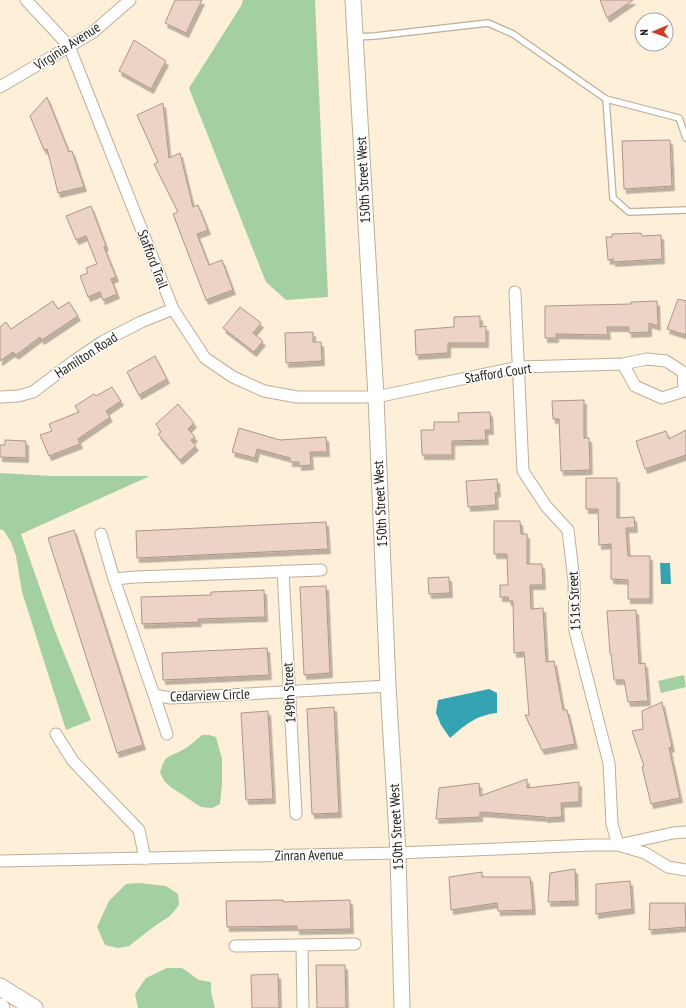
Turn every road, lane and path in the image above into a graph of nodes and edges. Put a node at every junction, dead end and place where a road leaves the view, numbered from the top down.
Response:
1 (26, 0) edge
2 (130, 0) edge
3 (353, 0) edge
4 (355, 37) junction
5 (69, 46) junction
6 (0, 87) edge
7 (606, 99) junction
8 (686, 138) edge
9 (686, 210) edge
10 (515, 292) dead end
11 (173, 310) junction
12 (623, 364) junction
13 (519, 367) junction
14 (0, 397) edge
15 (376, 397) junction
16 (101, 534) dead end
17 (321, 570) dead end
18 (284, 571) junction
19 (114, 579) junction
20 (388, 686) junction
21 (289, 692) junction
22 (154, 696) junction
23 (56, 734) dead end
24 (167, 734) dead end
25 (296, 814) dead end
26 (686, 832) edge
27 (618, 845) junction
28 (398, 853) junction
29 (145, 859) junction
30 (0, 861) edge
31 (686, 870) edge
32 (355, 944) dead end
33 (302, 945) junction
34 (235, 946) dead end
35 (0, 987) edge
36 (34, 1008) edge
37 (303, 1008) edge
38 (402, 1008) edge

1 - 5 street, Stafford Trail
2 - 5 street, Virginia Avenue
3 - 4 street, 150th Street West
4 - 7 lane
4 - 15 street, 150th Street West
5 - 6 street, Virginia Avenue
5 - 11 street, Stafford Trail
7 - 8 lane
7 - 9 lane
10 - 13 street, 151st Street
11 - 14 street, Hamilton Road
11 - 15 street, Stafford Trail
12 - 12 street, Stafford Court
12 - 13 street, Stafford Court
13 - 15 street, Stafford Court
13 - 27 street, 151st Street
15 - 20 street, 150th Street West
16 - 19 street, Cedarview Circle
17 - 18 street
18 - 19 street
18 - 21 street, 149th Street
19 - 22 street, Cedarview Circle
20 - 21 street, Cedarview Circle
20 - 28 street, 150th Street West
21 - 22 street, Cedarview Circle
21 - 25 street, 149th Street
22 - 24 street
23 - 29 street
26 - 27 street, Zinran Avenue
27 - 28 street, Zinran Avenue
27 - 31 street, Zinran Avenue
28 - 29 street, Zinran Avenue
28 - 38 street, 150th Street West
29 - 30 street, Zinran Avenue
32 - 33 street
33 - 34 street
33 - 37 street
35 - 36 main road

